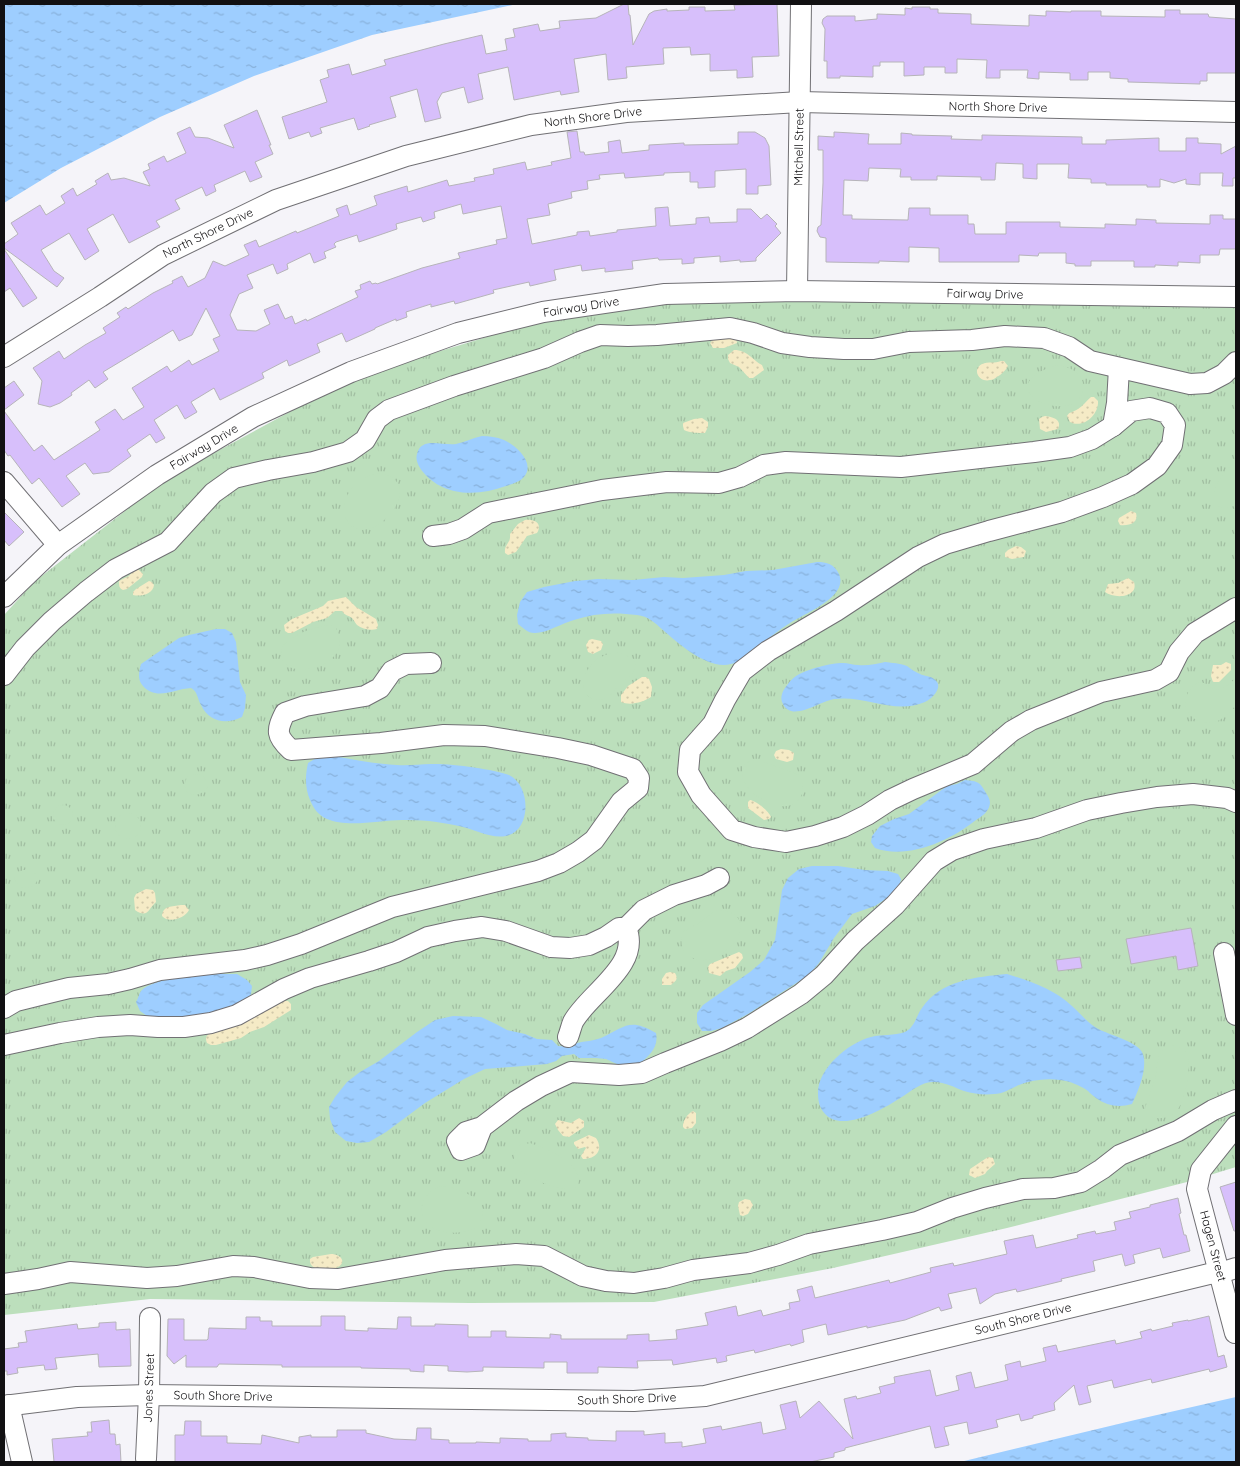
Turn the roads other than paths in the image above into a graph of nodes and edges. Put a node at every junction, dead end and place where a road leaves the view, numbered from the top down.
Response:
1 (802, 4) edge
2 (800, 102) junction
3 (1236, 112) edge
4 (797, 291) junction
5 (1236, 297) edge
6 (4, 357) edge
7 (1236, 362) edge
8 (1120, 368) junction
9 (1113, 426) junction
10 (4, 482) edge
11 (433, 536) dead end
12 (58, 545) junction
13 (4, 597) edge
14 (1236, 608) edge
15 (431, 663) dead end
16 (4, 675) edge
17 (1236, 802) edge
18 (719, 878) dead end
19 (626, 928) junction
20 (1224, 953) dead end
21 (4, 1008) edge
22 (1236, 1015) edge
23 (568, 1037) dead end
24 (4, 1045) edge
25 (1236, 1100) edge
26 (1236, 1126) edge
27 (482, 1127) dead end
28 (1228, 1271) edge
29 (4, 1284) edge
30 (150, 1318) dead end
31 (1235, 1333) dead end
32 (149, 1395) junction
33 (6, 1405) edge
34 (146, 1459) dead end
35 (22, 1462) edge

1 - 2 street, Mitchell Street
2 - 3 street, North Shore Drive
2 - 4 street, Mitchell Street
2 - 6 street, North Shore Drive
4 - 5 street, Fairway Drive
4 - 12 street, Fairway Drive
7 - 8 street
8 - 9 street
8 - 16 street
9 - 11 street
9 - 14 street
10 - 12 street
12 - 13 street, Fairway Drive
15 - 21 street
17 - 27 street
18 - 19 street
19 - 23 street
19 - 24 street
20 - 22 street
25 - 29 street
26 - 28 street, Hagen Street
28 - 31 street, Hagen Street
28 - 32 street, South Shore Drive
30 - 32 street, Jones Street
32 - 33 street, South Shore Drive
32 - 34 street, Jones Street
33 - 35 street

